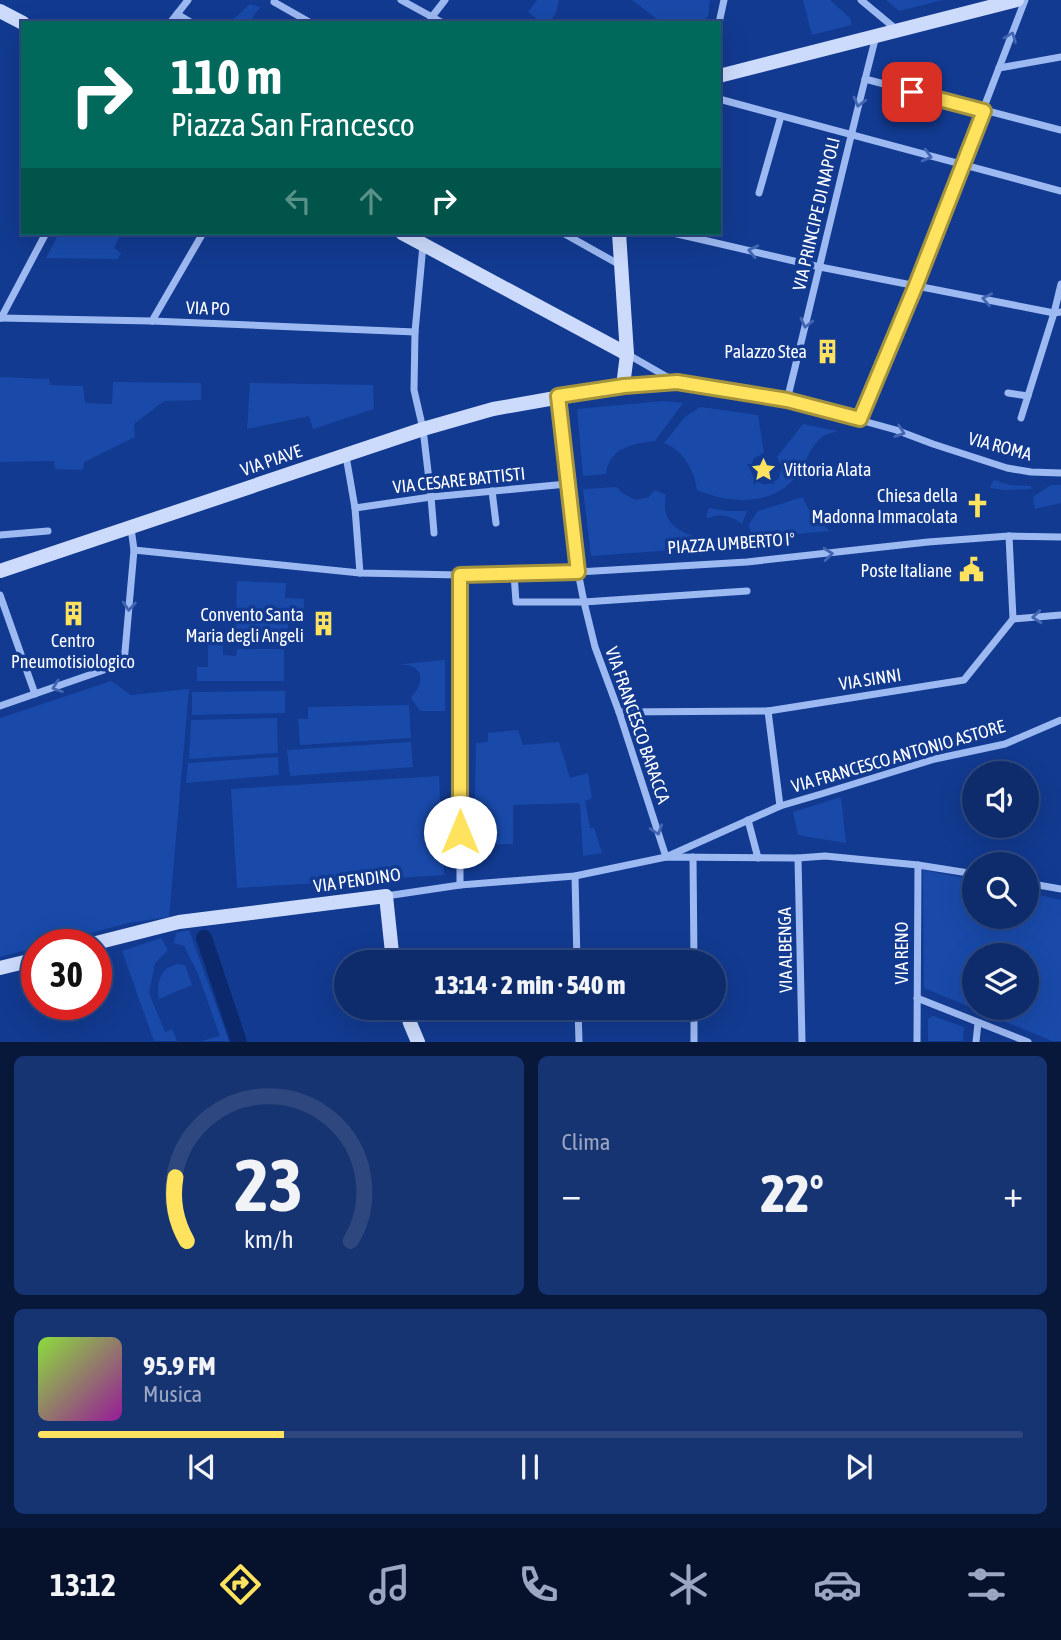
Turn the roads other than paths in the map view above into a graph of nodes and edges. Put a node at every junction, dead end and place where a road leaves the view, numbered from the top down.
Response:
1 (188, 0) edge
2 (401, 0) edge
3 (445, 0) edge
4 (724, 0) edge
5 (861, 0) edge
6 (1025, 0) edge
7 (1011, 1) edge
8 (274, 2) edge
9 (0, 11) edge
10 (177, 14) junction
11 (432, 17) junction
12 (172, 21) edge
13 (189, 21) edge
14 (307, 21) edge
15 (439, 21) edge
16 (719, 21) edge
17 (21, 22) edge
18 (897, 30) junction
19 (876, 36) junction
20 (1061, 57) edge
21 (999, 68) junction
22 (721, 75) edge
23 (865, 79) junction
24 (721, 100) edge
25 (984, 111) junction
26 (781, 116) junction
27 (1061, 130) edge
28 (850, 135) junction
29 (962, 165) junction
30 (1061, 191) edge
31 (759, 193) dead end
32 (45, 235) edge
33 (202, 235) edge
34 (406, 235) edge
35 (567, 235) edge
36 (619, 235) edge
37 (682, 235) edge
38 (423, 245) junction
39 (620, 265) junction
40 (820, 267) junction
41 (1061, 284) edge
42 (916, 285) junction
43 (1058, 312) edge
44 (0, 318) edge
45 (152, 321) junction
46 (415, 332) junction
47 (627, 354) junction
48 (677, 382) junction
49 (624, 386) junction
50 (1008, 393) dead end
51 (558, 396) junction
52 (1028, 396) junction
53 (787, 400) junction
54 (1021, 418) dead end
55 (860, 419) junction
56 (423, 429) junction
57 (346, 456) junction
58 (1061, 473) edge
59 (567, 484) junction
60 (492, 491) junction
61 (432, 497) junction
62 (355, 508) junction
63 (496, 523) dead end
64 (131, 528) junction
65 (48, 531) dead end
66 (434, 533) dead end
67 (0, 535) edge
68 (1009, 536) junction
69 (1061, 537) edge
70 (134, 550) junction
71 (0, 571) edge
72 (578, 572) junction
73 (360, 573) junction
74 (514, 574) junction
75 (460, 575) junction
76 (747, 591) dead end
77 (0, 595) edge
78 (584, 602) junction
79 (1061, 615) edge
80 (1013, 619) junction
81 (35, 694) junction
82 (0, 706) edge
83 (768, 711) junction
84 (619, 712) junction
85 (1061, 720) edge
86 (780, 806) junction
87 (748, 820) junction
88 (666, 857) junction
89 (693, 857) junction
90 (758, 858) junction
91 (799, 858) junction
92 (918, 865) junction
93 (962, 872) edge
94 (575, 876) junction
95 (460, 885) junction
96 (1039, 885) edge
97 (1061, 889) edge
98 (386, 896) junction
99 (112, 939) edge
100 (392, 950) edge
101 (577, 950) edge
102 (694, 950) edge
103 (21, 962) edge
104 (0, 968) edge
105 (917, 998) junction
106 (409, 1020) edge
107 (578, 1020) edge
108 (694, 1020) edge
109 (978, 1023) junction
110 (418, 1041) edge
111 (579, 1041) edge
112 (695, 1041) edge
113 (802, 1041) edge
114 (918, 1041) edge
115 (976, 1041) edge
116 (1028, 1041) edge

1 - 10 street
2 - 11 street
3 - 11 street
4 - 16 street
5 - 18 street
21 -> 6 street
7 - 18 street
8 - 14 street
9 - 17 street
10 - 12 street
10 - 13 street
11 - 15 street
18 - 19 street
19 - 22 street
19 - 23 street, VIA PRINCIPE DI NAPOLI
20 - 21 street
21 - 25 street
23 - 25 street
23 -> 28 street, VIA PRINCIPE DI NAPOLI
24 - 26 street
25 - 27 street
25 - 29 street
26 - 28 street
26 - 31 street
28 -> 29 street
28 - 40 street, VIA PRINCIPE DI NAPOLI
29 - 30 street
29 - 42 street
32 - 44 street
33 - 45 street
34 - 38 street
35 - 39 street
36 - 39 street
40 -> 37 street
38 - 46 street
38 - 47 street
39 - 47 street
40 - 42 street
40 -> 53 street, VIA PRINCIPE DI NAPOLI
41 - 43 street
43 -> 42 street
42 - 55 street
43 - 52 street
44 - 45 street, VIA PO
45 - 46 street, VIA PO
46 - 56 street
47 - 48 street
47 - 49 street
48 - 49 street
48 - 53 street
49 - 51 street
50 - 52 street
51 - 56 street, VIA PIAVE
51 - 59 street
52 - 54 street
53 - 55 street
55 -> 58 street, VIA ROMA
56 - 57 street, VIA PIAVE
56 - 61 street
57 - 62 street
57 - 64 street, VIA PIAVE
59 - 60 street, VIA CESARE BATTISTI
59 - 72 street
60 - 61 street, VIA CESARE BATTISTI
60 - 63 street
61 - 62 street, VIA CESARE BATTISTI
61 - 66 street
62 - 73 street
64 - 70 street
64 - 71 street, VIA PIAVE
65 - 67 street
68 - 69 street, PIAZZA UMBERTO I°
72 -> 68 street, PIAZZA UMBERTO I°
68 - 80 street
70 - 73 street, PIAZZA UMBERTO I°
70 -> 81 street
72 - 74 street, PIAZZA UMBERTO I°
72 - 78 street
73 - 75 street, PIAZZA UMBERTO I°
74 - 75 street, PIAZZA UMBERTO I°
74 - 78 street
75 - 95 street
76 - 78 street
77 - 81 street
78 - 84 street, VIA FRANCESCO BARACCA
79 -> 80 street
80 - 83 street, VIA SINNI
81 - 82 street
83 - 84 street, VIA SINNI
83 - 86 street
84 -> 88 street, VIA FRANCESCO BARACCA
85 - 86 street, VIA FRANCESCO ANTONIO ASTORE
86 - 87 street, VIA FRANCESCO ANTONIO ASTORE
87 - 88 street, VIA FRANCESCO ANTONIO ASTORE
87 - 90 street
88 - 89 street, VIA PENDINO
88 - 94 street, VIA PENDINO
89 - 90 street, VIA PENDINO
89 - 102 street
90 - 91 street, VIA PENDINO
91 - 92 street, VIA PENDINO
91 - 113 street, VIA ALBENGA
92 - 93 street, VIA PENDINO
92 - 105 street, VIA RENO
94 - 95 street, VIA PENDINO
94 - 101 street
95 - 98 street, VIA PENDINO
96 - 97 street
98 - 99 street, VIA PENDINO
98 - 100 street
103 - 104 street
105 - 109 street
105 - 114 street, VIA RENO
106 - 110 street
107 - 111 street
108 - 112 street
109 - 115 street
109 - 116 street

